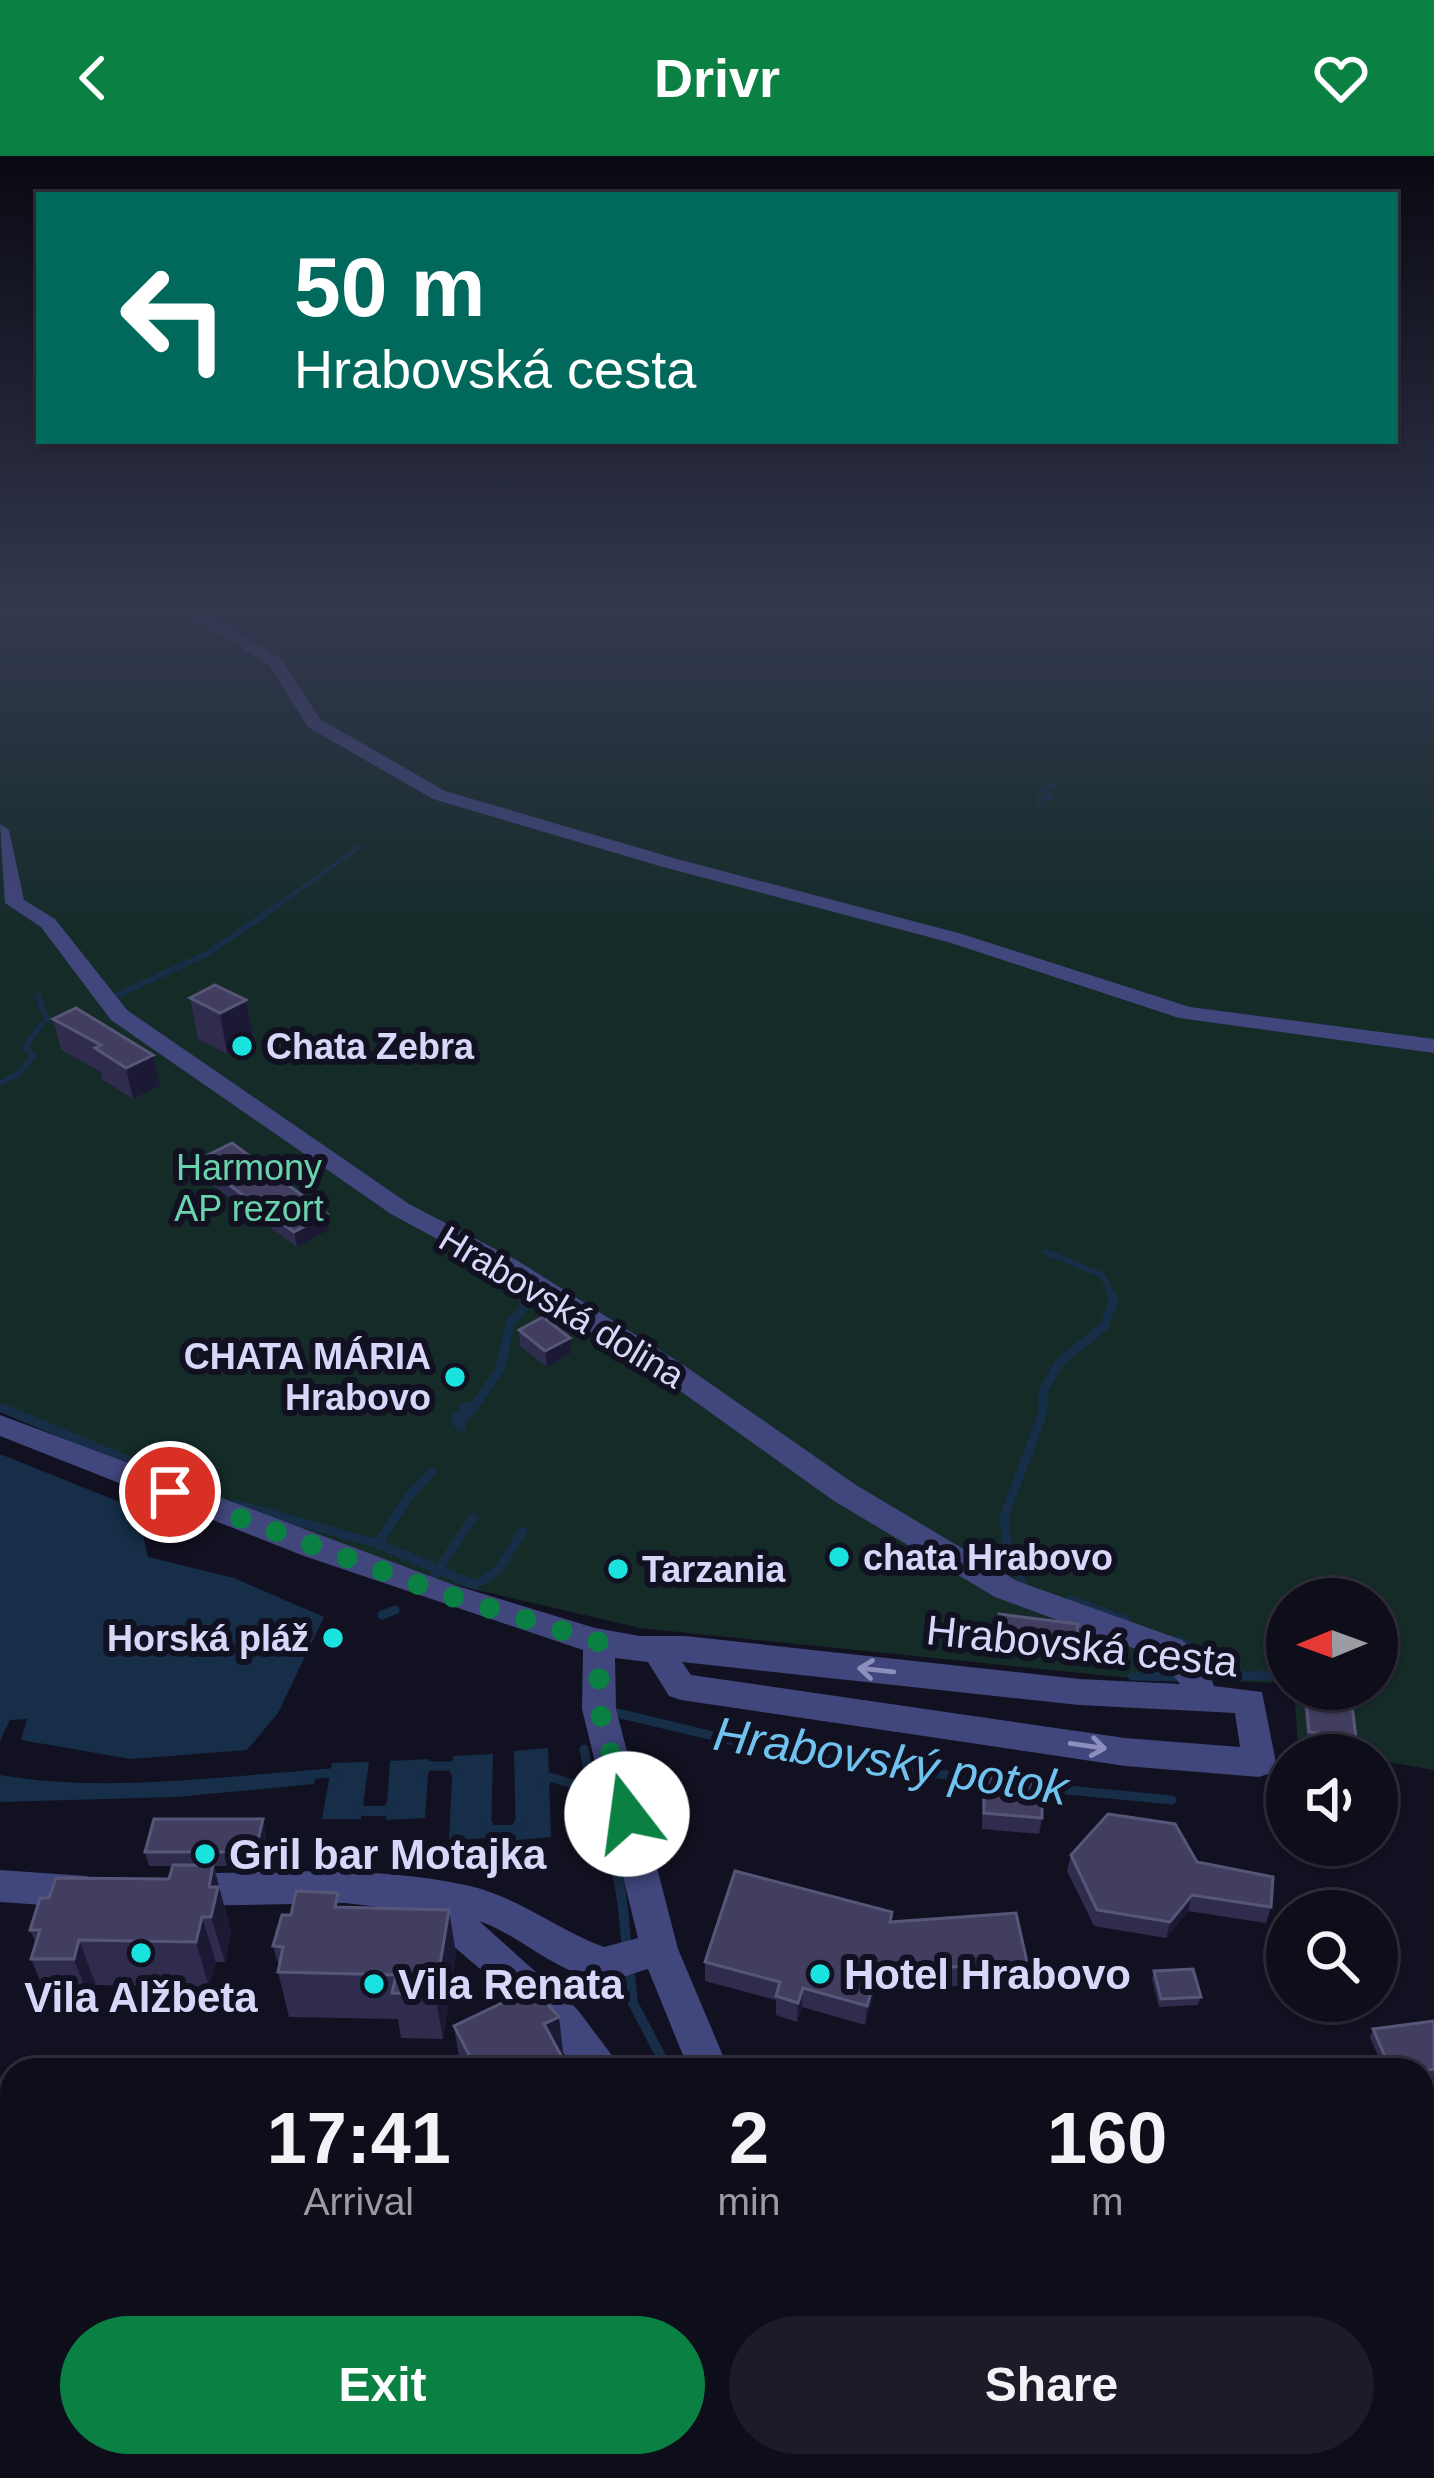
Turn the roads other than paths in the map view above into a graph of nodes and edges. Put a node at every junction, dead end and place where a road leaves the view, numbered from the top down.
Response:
1 (313, 721) edge
2 (0, 830) edge
3 (1434, 1046) edge
4 (0, 1425) edge
5 (599, 1642) junction
6 (659, 1652) junction
7 (1200, 1697) junction
8 (0, 1886) edge
9 (421, 1897) junction
10 (634, 1957) junction
11 (594, 2058) edge
12 (701, 2058) edge

1 - 3 street
2 - 7 street, Hrabovská dolina
4 - 5 street, Hrabovská cesta
5 - 6 street, Hrabovská cesta
5 - 10 street
7 -> 6 street, Hrabovská cesta
6 -> 7 street, Hrabovská cesta
8 - 9 street
9 - 10 street
9 - 11 street
10 - 12 street

